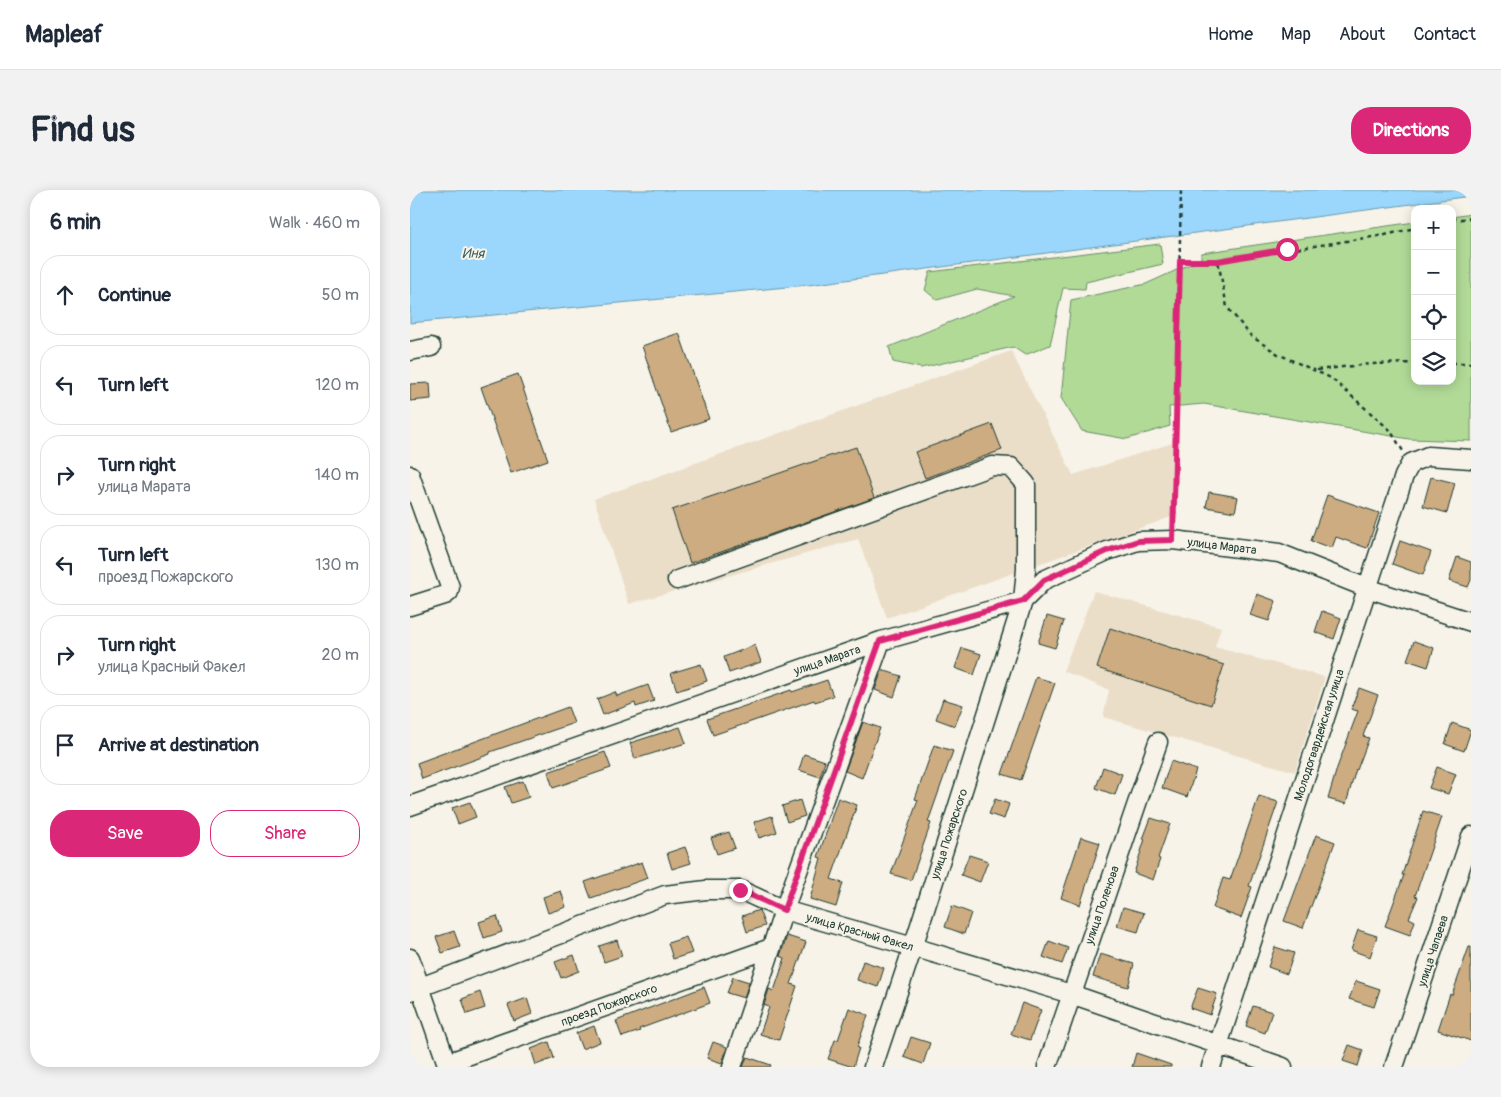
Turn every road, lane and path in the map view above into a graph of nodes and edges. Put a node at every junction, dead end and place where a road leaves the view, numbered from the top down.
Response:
1 (1181, 190) edge
2 (1471, 218) edge
3 (1456, 220) edge
4 (1411, 229) edge
5 (1180, 261) junction
6 (1218, 261) junction
7 (431, 348) dead end
8 (410, 351) edge
9 (1456, 363) edge
10 (1471, 363) edge
11 (1411, 364) edge
12 (1315, 370) junction
13 (1471, 459) edge
14 (1411, 463) junction
15 (410, 475) edge
16 (1173, 540) junction
17 (677, 580) dead end
18 (1367, 588) junction
19 (1023, 601) junction
20 (410, 606) edge
21 (1471, 622) edge
22 (880, 641) junction
23 (1158, 742) dead end
24 (410, 806) edge
25 (1471, 836) edge
26 (784, 910) junction
27 (913, 946) junction
28 (771, 948) junction
29 (410, 958) edge
30 (415, 989) edge
31 (1071, 994) junction
32 (1219, 1044) junction
33 (448, 1065) edge
34 (732, 1067) edge
35 (873, 1067) edge
36 (1046, 1067) edge
37 (1211, 1067) edge
38 (1283, 1067) edge
39 (1394, 1067) edge

1 - 5 path
2 - 3 path
4 - 6 path
5 - 6 path
5 - 16 path
6 - 12 path
7 - 8 street
9 - 10 path
11 - 12 path
12 - 14 path
13 - 14 street
14 - 18 street, Молодогвардейская улица
15 - 20 street
16 - 18 street, улица Марата
16 - 19 street, улица Марата
17 - 19 street
18 - 21 street, улица Марата
18 - 32 street, Молодогвардейская улица
19 - 22 street, улица Марата
19 - 27 street, улица Пожарского
22 - 24 street, улица Марата
22 - 26 street
23 - 31 street, улица Поленова
25 - 39 street, улица Чапаева
26 - 27 street, улица Красный Факел
26 - 28 street
26 - 30 street, улица Красный Факел
27 - 31 street, улица Красный Факел
27 - 35 street, улица Пожарского
28 - 33 street, проезд Пожарского
28 - 34 street
29 - 30 street
30 - 33 street
31 - 32 street, улица Красный Факел
31 - 36 street, улица Поленова
32 - 37 street, Молодогвардейская улица
32 - 38 street, улица Красный Факел

